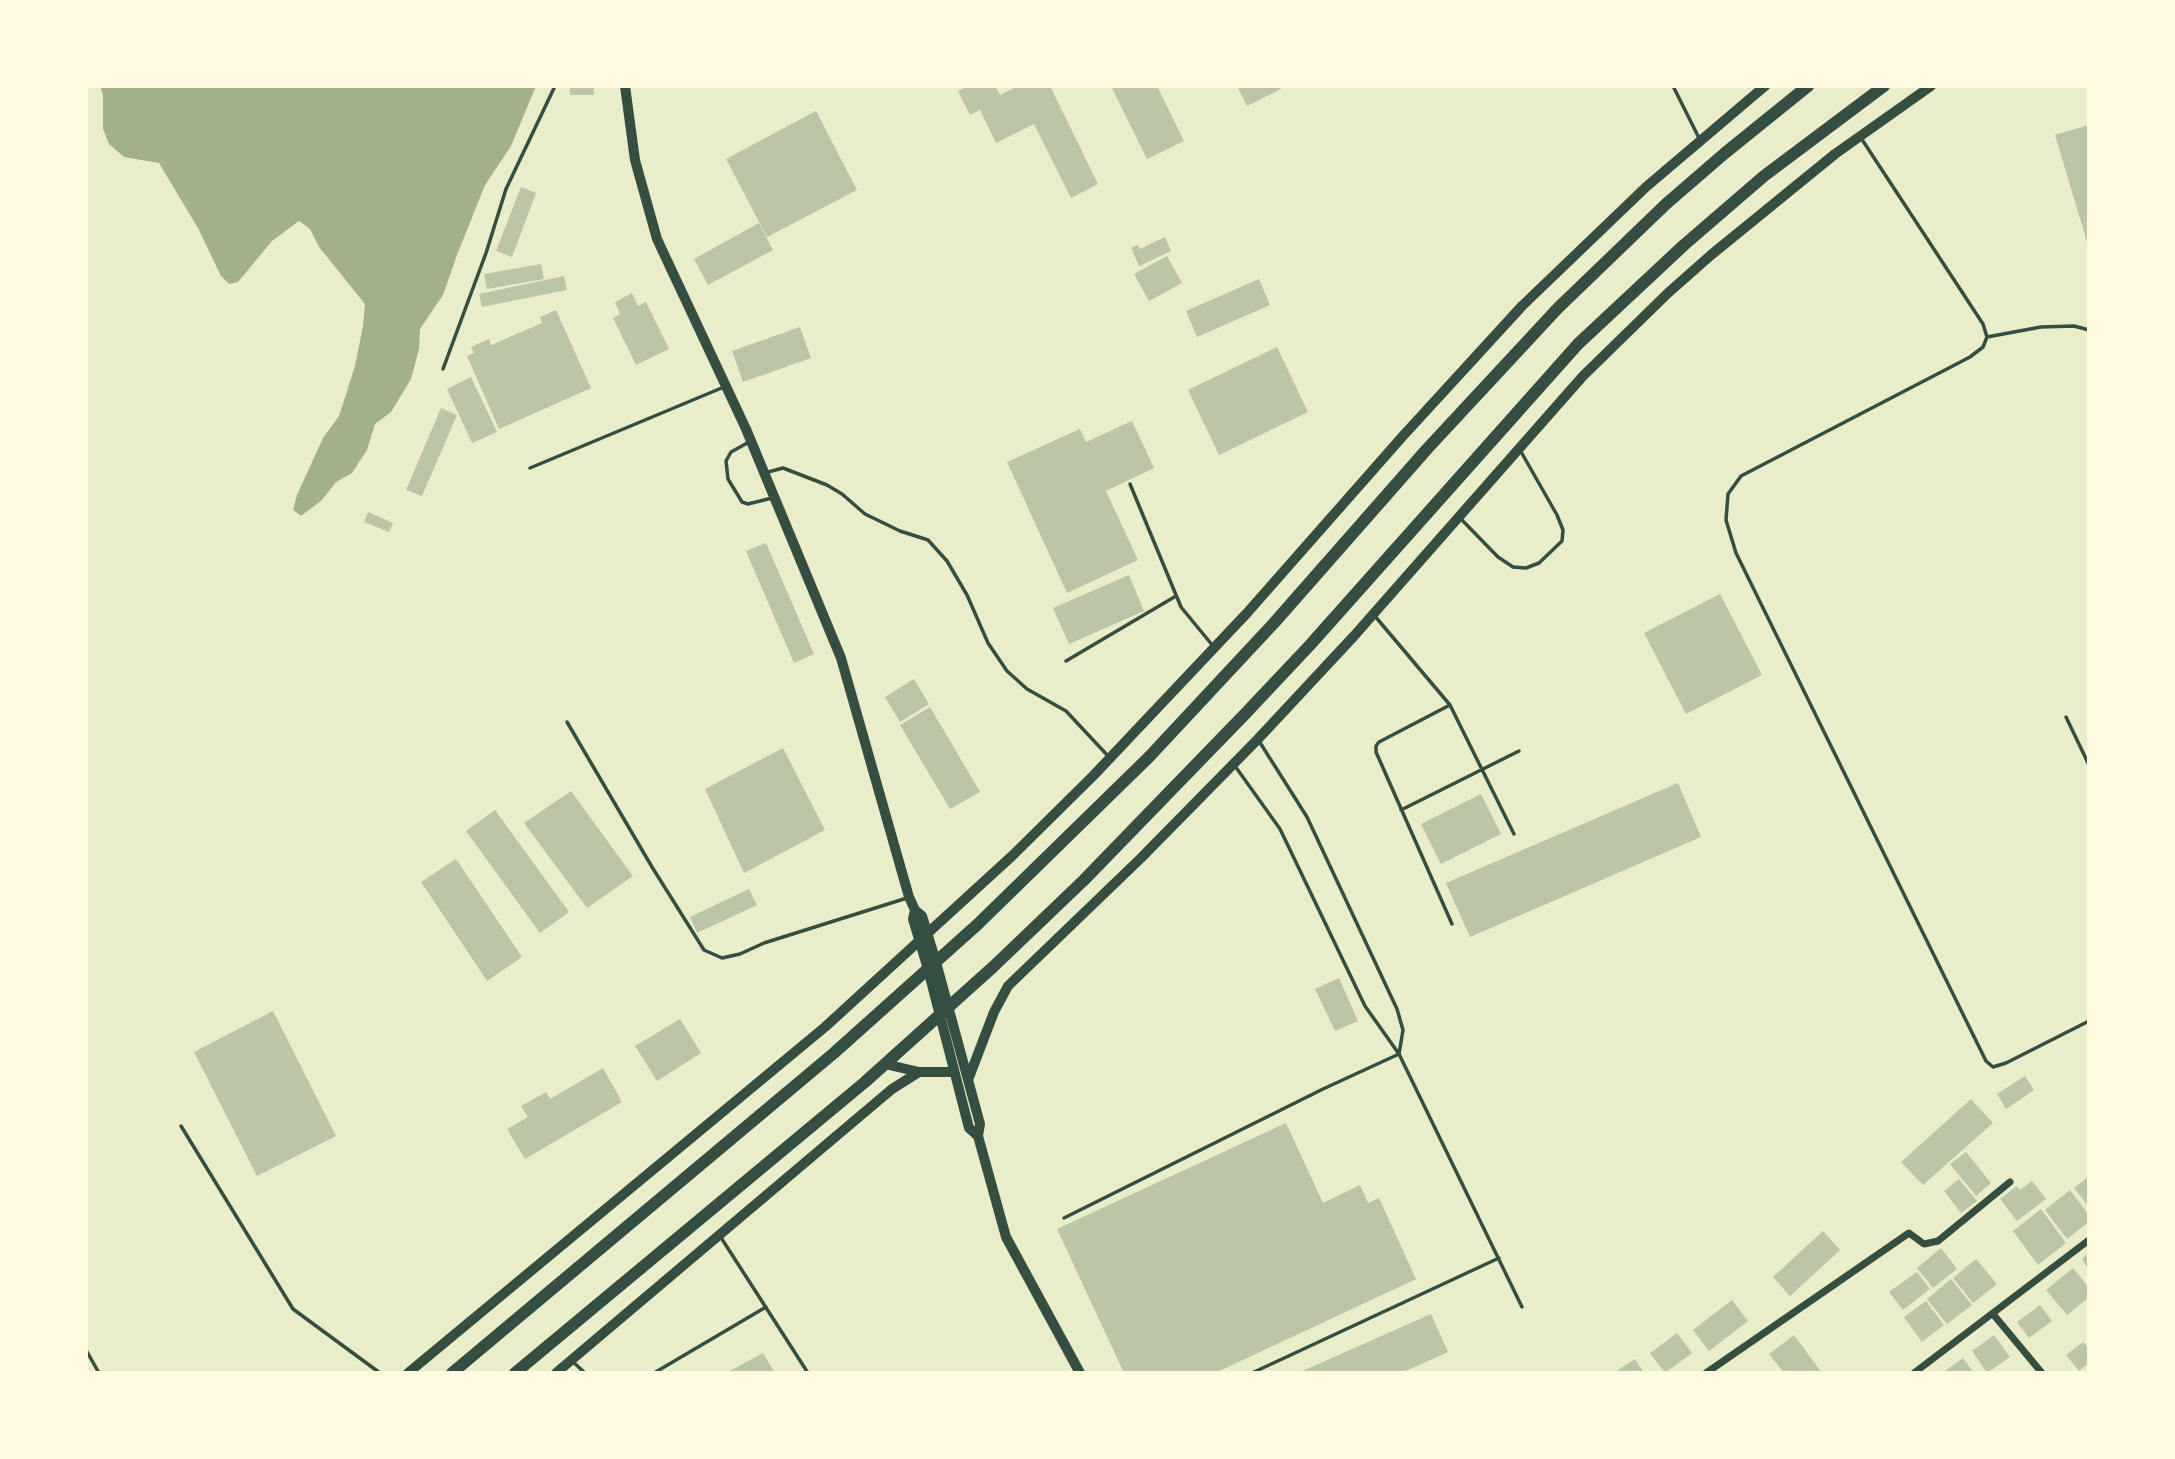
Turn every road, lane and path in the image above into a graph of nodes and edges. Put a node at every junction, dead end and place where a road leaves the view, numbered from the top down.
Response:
1 (555, 86) edge
2 (625, 86) edge
3 (1673, 86) edge
4 (1765, 86) edge
5 (1808, 86) edge
6 (1884, 86) edge
7 (1931, 86) edge
8 (1860, 136) junction
9 (1700, 140) junction
10 (2089, 330) edge
11 (1987, 337) junction
12 (443, 369) dead end
13 (726, 386) junction
14 (751, 442) junction
15 (1519, 448) junction
16 (530, 468) dead end
17 (764, 474) junction
18 (1130, 484) dead end
19 (774, 498) junction
20 (1458, 517) junction
21 (1176, 596) junction
22 (1373, 614) junction
23 (1215, 648) junction
24 (1066, 661) dead end
25 (1450, 705) junction
26 (2066, 717) dead end
27 (567, 722) dead end
28 (1258, 740) junction
29 (1519, 751) dead end
30 (1110, 758) junction
31 (1234, 764) junction
32 (2089, 765) edge
33 (1482, 769) junction
34 (1401, 810) junction
35 (1514, 834) dead end
36 (909, 897) junction
37 (1452, 924) dead end
38 (924, 938) junction
39 (932, 966) junction
40 (944, 1012) junction
41 (2089, 1021) edge
42 (1399, 1054) junction
43 (886, 1064) junction
44 (919, 1072) junction
45 (953, 1072) junction
46 (968, 1080) junction
47 (181, 1126) dead end
48 (978, 1136) junction
49 (2010, 1182) dead end
50 (1064, 1218) dead end
51 (720, 1236) junction
52 (2089, 1240) edge
53 (1499, 1258) junction
54 (766, 1307) junction
55 (1522, 1307) dead end
56 (1993, 1314) junction
57 (86, 1350) edge
58 (571, 1360) junction
59 (99, 1373) edge
60 (380, 1373) edge
61 (408, 1373) edge
62 (452, 1373) edge
63 (516, 1373) edge
64 (556, 1373) edge
65 (585, 1373) edge
66 (654, 1373) edge
67 (808, 1373) edge
68 (1080, 1373) edge
69 (1252, 1373) edge
70 (1706, 1373) edge
71 (1914, 1373) edge
72 (2042, 1373) edge

1 - 12 lane
2 - 13 street
3 - 9 lane
4 - 9 street
5 - 39 highway
6 - 40 highway
7 - 8 street
8 - 11 lane
8 - 15 street
9 - 23 street
10 - 11 lane
11 - 41 lane
13 - 14 street
13 - 16 lane
14 - 17 street
14 - 19 lane
15 - 20 street
15 - 20 lane
17 - 19 street
17 - 30 lane
18 - 21 lane
19 - 36 street
20 - 22 street
21 - 23 lane
21 - 24 lane
22 - 25 lane
22 - 28 street
23 - 30 street
25 - 33 lane
25 - 34 lane
26 - 32 lane
27 - 36 lane
28 - 31 street
28 - 42 lane
29 - 33 lane
30 - 38 street
31 - 42 lane
31 - 46 street
33 - 34 lane
33 - 35 lane
34 - 37 lane
36 - 38 street
38 - 39 street
38 - 61 street
39 - 40 street
39 - 62 highway
40 - 43 highway
40 - 45 street
40 - 46 street
42 - 50 lane
42 - 53 lane
43 - 44 street
43 - 63 highway
44 - 45 street
44 - 51 street
45 - 48 street
46 - 48 street
47 - 60 lane
48 - 68 street
49 - 70 street
51 - 54 lane
51 - 58 street
52 - 56 street
53 - 55 lane
53 - 69 lane
54 - 66 lane
54 - 67 lane
56 - 71 street
56 - 72 street
57 - 59 lane
58 - 64 street
58 - 65 lane

